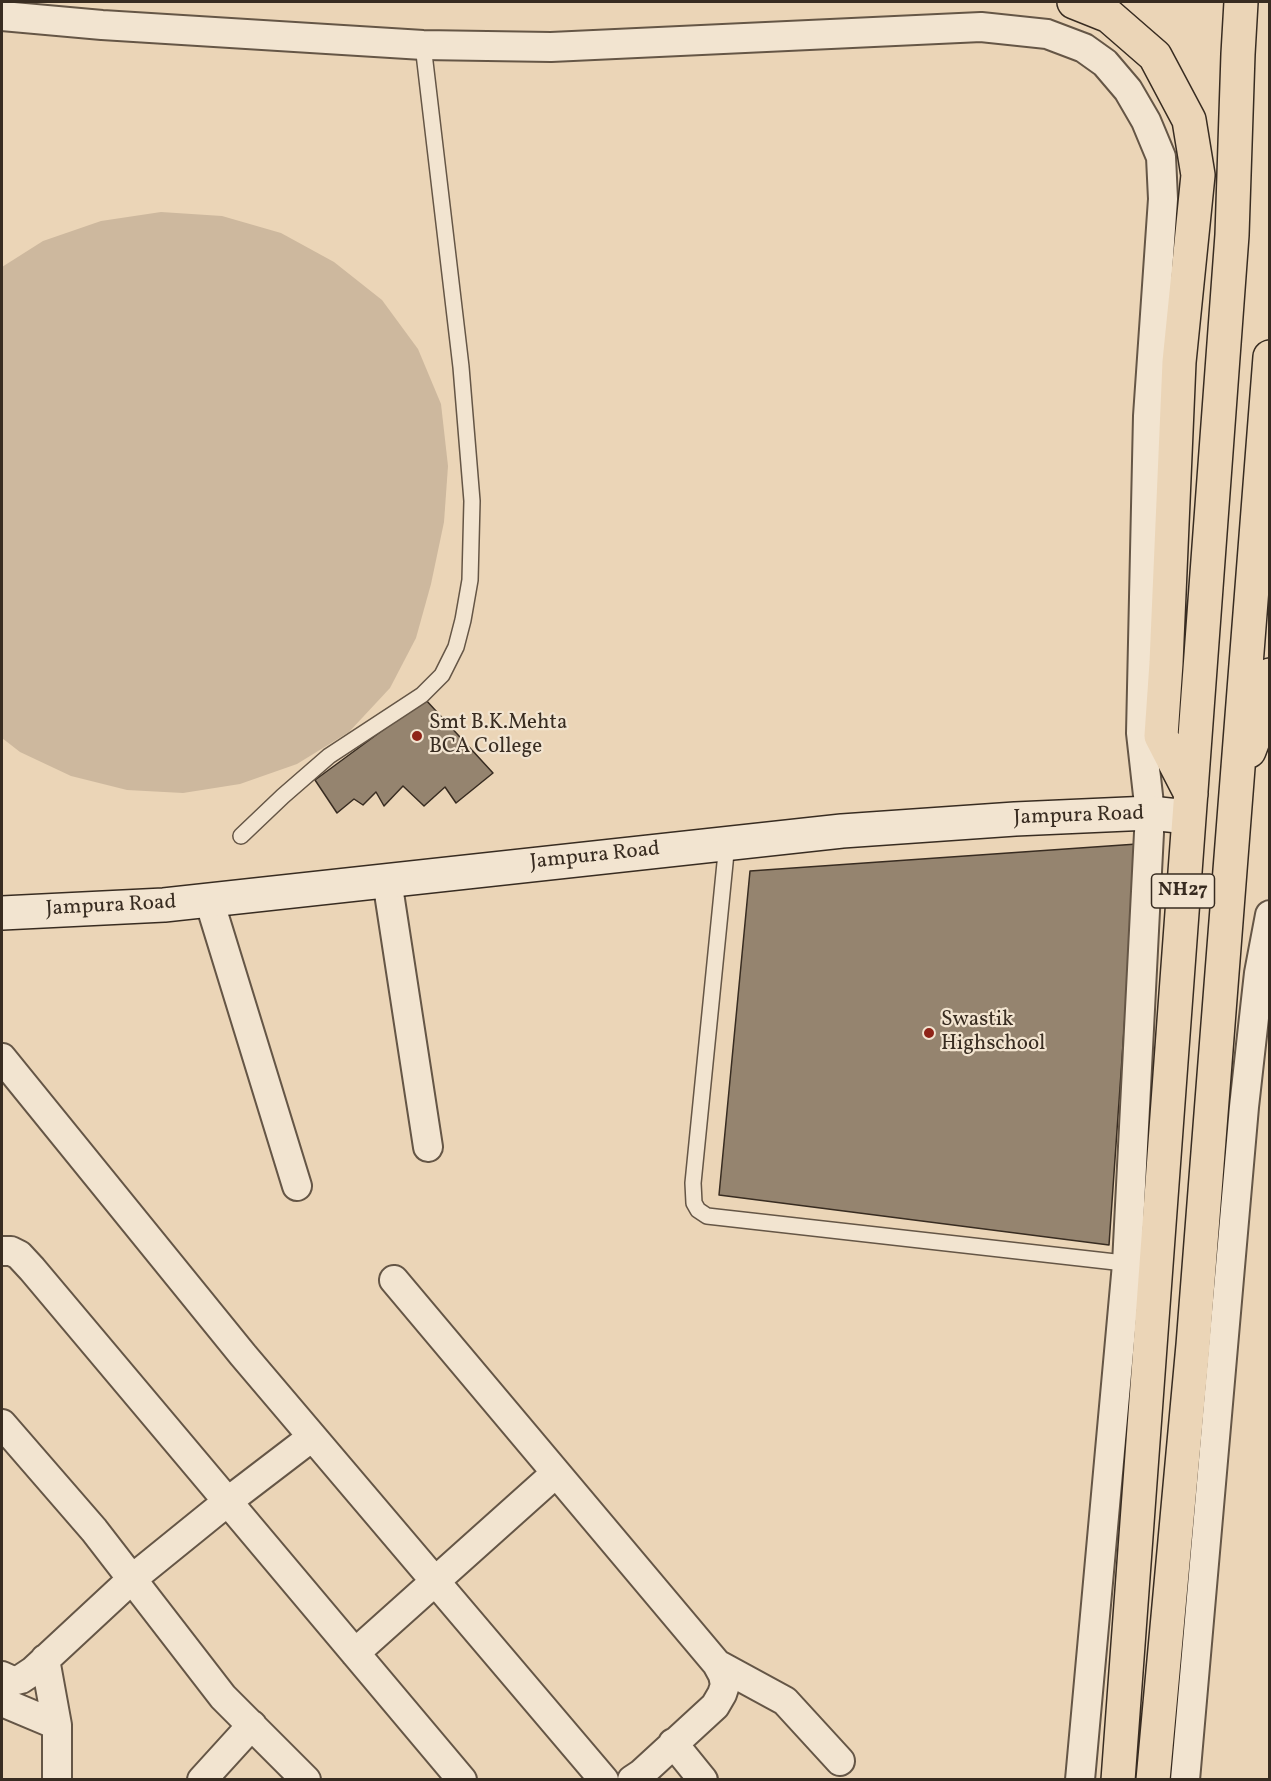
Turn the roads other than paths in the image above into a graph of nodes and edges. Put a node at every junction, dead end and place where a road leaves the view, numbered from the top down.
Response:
1 (1074, 2) edge
2 (1241, 2) edge
3 (2, 16) edge
4 (423, 45) junction
5 (1269, 357) edge
6 (1269, 675) edge
7 (1236, 783) junction
8 (1190, 806) junction
9 (1149, 813) junction
10 (241, 836) dead end
11 (728, 843) junction
12 (387, 880) junction
13 (209, 900) junction
14 (2, 913) edge
15 (1269, 915) edge
16 (2, 1058) edge
17 (1256, 1108) edge
18 (428, 1147) dead end
19 (297, 1186) dead end
20 (2, 1251) edge
21 (1142, 1265) junction
22 (394, 1280) dead end
23 (2, 1424) edge
24 (312, 1437) junction
25 (556, 1473) junction
26 (227, 1502) junction
27 (132, 1579) junction
28 (435, 1582) junction
29 (355, 1653) junction
30 (45, 1659) junction
31 (717, 1664) junction
32 (2, 1676) edge
33 (2, 1702) edge
34 (57, 1725) junction
35 (252, 1725) junction
36 (673, 1743) junction
37 (840, 1761) dead end
38 (57, 1779) edge
39 (202, 1779) edge
40 (306, 1779) edge
41 (462, 1779) edge
42 (604, 1779) edge
43 (632, 1779) edge
44 (703, 1779) edge
45 (1080, 1779) edge
46 (1118, 1779) edge
47 (1153, 1779) edge
48 (1185, 1779) edge

1 - 8 highway
2 - 8 highway, NH27
3 - 4 street
4 - 9 street
4 - 10 lane
5 - 7 highway, NH27
6 - 7 highway
7 - 47 highway, NH27
8 - 9 street, Jampura Road
8 - 21 highway, NH27
9 - 11 street, Jampura Road
9 - 21 street
11 - 12 street, Jampura Road
11 - 21 lane
12 - 13 street, Jampura Road
12 - 18 street
13 - 14 street, Jampura Road
13 - 19 street
15 - 17 street
16 - 24 street
17 - 48 street
20 - 26 street
21 - 45 street
21 - 46 highway, NH27
22 - 25 street
23 - 27 street
24 - 26 street
24 - 28 street
25 - 28 street
25 - 31 street
26 - 27 street
26 - 29 street
27 - 30 street
27 - 35 street
28 - 29 street
28 - 42 street
29 - 41 street
30 - 32 street
30 - 34 street
31 - 36 street
31 - 37 street
33 - 34 street
34 - 38 street
35 - 39 street
35 - 40 street
36 - 43 street
36 - 44 street

